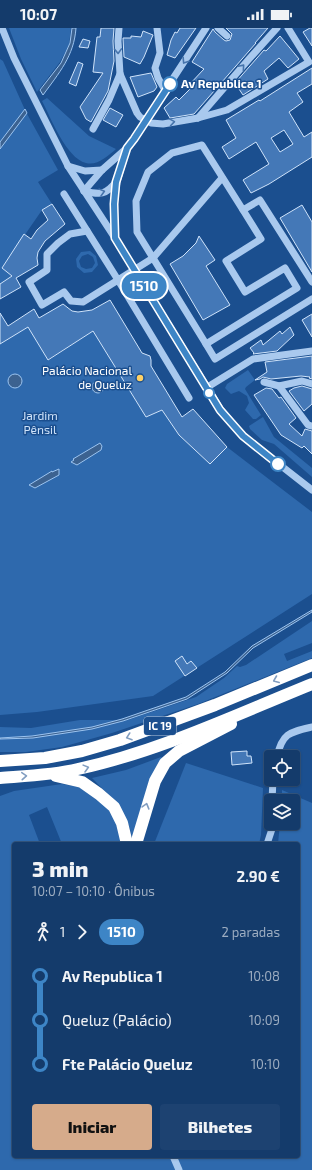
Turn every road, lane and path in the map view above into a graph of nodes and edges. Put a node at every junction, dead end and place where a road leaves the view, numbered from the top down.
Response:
1 (2, 28) edge
2 (119, 28) edge
3 (157, 28) edge
4 (206, 28) edge
5 (218, 28) edge
6 (278, 28) edge
7 (288, 28) edge
8 (227, 36) dead end
9 (120, 74) junction
10 (166, 90) junction
11 (198, 118) junction
12 (145, 120) junction
13 (93, 129) dead end
14 (127, 148) junction
15 (68, 166) junction
16 (102, 170) junction
17 (222, 178) junction
18 (116, 182) junction
19 (84, 191) junction
20 (64, 194) dead end
21 (243, 210) junction
22 (87, 231) junction
23 (115, 238) junction
24 (153, 258) junction
25 (134, 270) junction
26 (118, 280) junction
27 (312, 282) edge
28 (312, 299) edge
29 (206, 344) junction
30 (312, 351) edge
31 (264, 382) dead end
32 (312, 384) edge
33 (279, 386) junction
34 (206, 388) junction
35 (189, 398) dead end
36 (312, 426) edge
37 (311, 487) edge
38 (312, 665) edge
39 (312, 684) edge
40 (273, 699) junction
41 (312, 727) edge
42 (279, 750) edge
43 (0, 761) edge
44 (47, 774) junction
45 (0, 778) edge
46 (272, 830) edge
47 (127, 842) edge
48 (137, 842) edge
49 (268, 842) edge
50 (174, 1158) edge
51 (179, 1170) edge

1 - 15 street
2 -> 9 street
3 - 10 street
4 -> 10 street
5 - 8 street
11 -> 6 street
7 - 11 street
9 - 12 street
9 - 13 street
10 - 12 street
12 -> 11 street
12 - 14 street
14 - 16 street
14 - 18 street
15 - 16 street
15 - 19 street
16 - 19 street
17 - 21 street
17 - 24 street
17 - 24 street
19 -> 18 street
18 - 23 street
19 - 23 street
20 - 22 street
21 - 27 street
21 - 29 street
22 - 26 street
22 - 26 street
23 - 25 street
24 - 25 street
24 - 29 street
25 - 26 street
25 - 34 street
26 - 35 street
28 - 29 street
30 - 34 street
31 - 33 street
32 - 33 street
33 - 36 street
34 - 37 street
38 -> 43 highway, IC 19
39 - 40 highway, IC 19
44 -> 40 highway, IC 19
48 -> 40 highway
41 - 42 street
45 -> 44 highway, IC 19
44 - 47 highway
46 - 49 street
50 - 51 street

